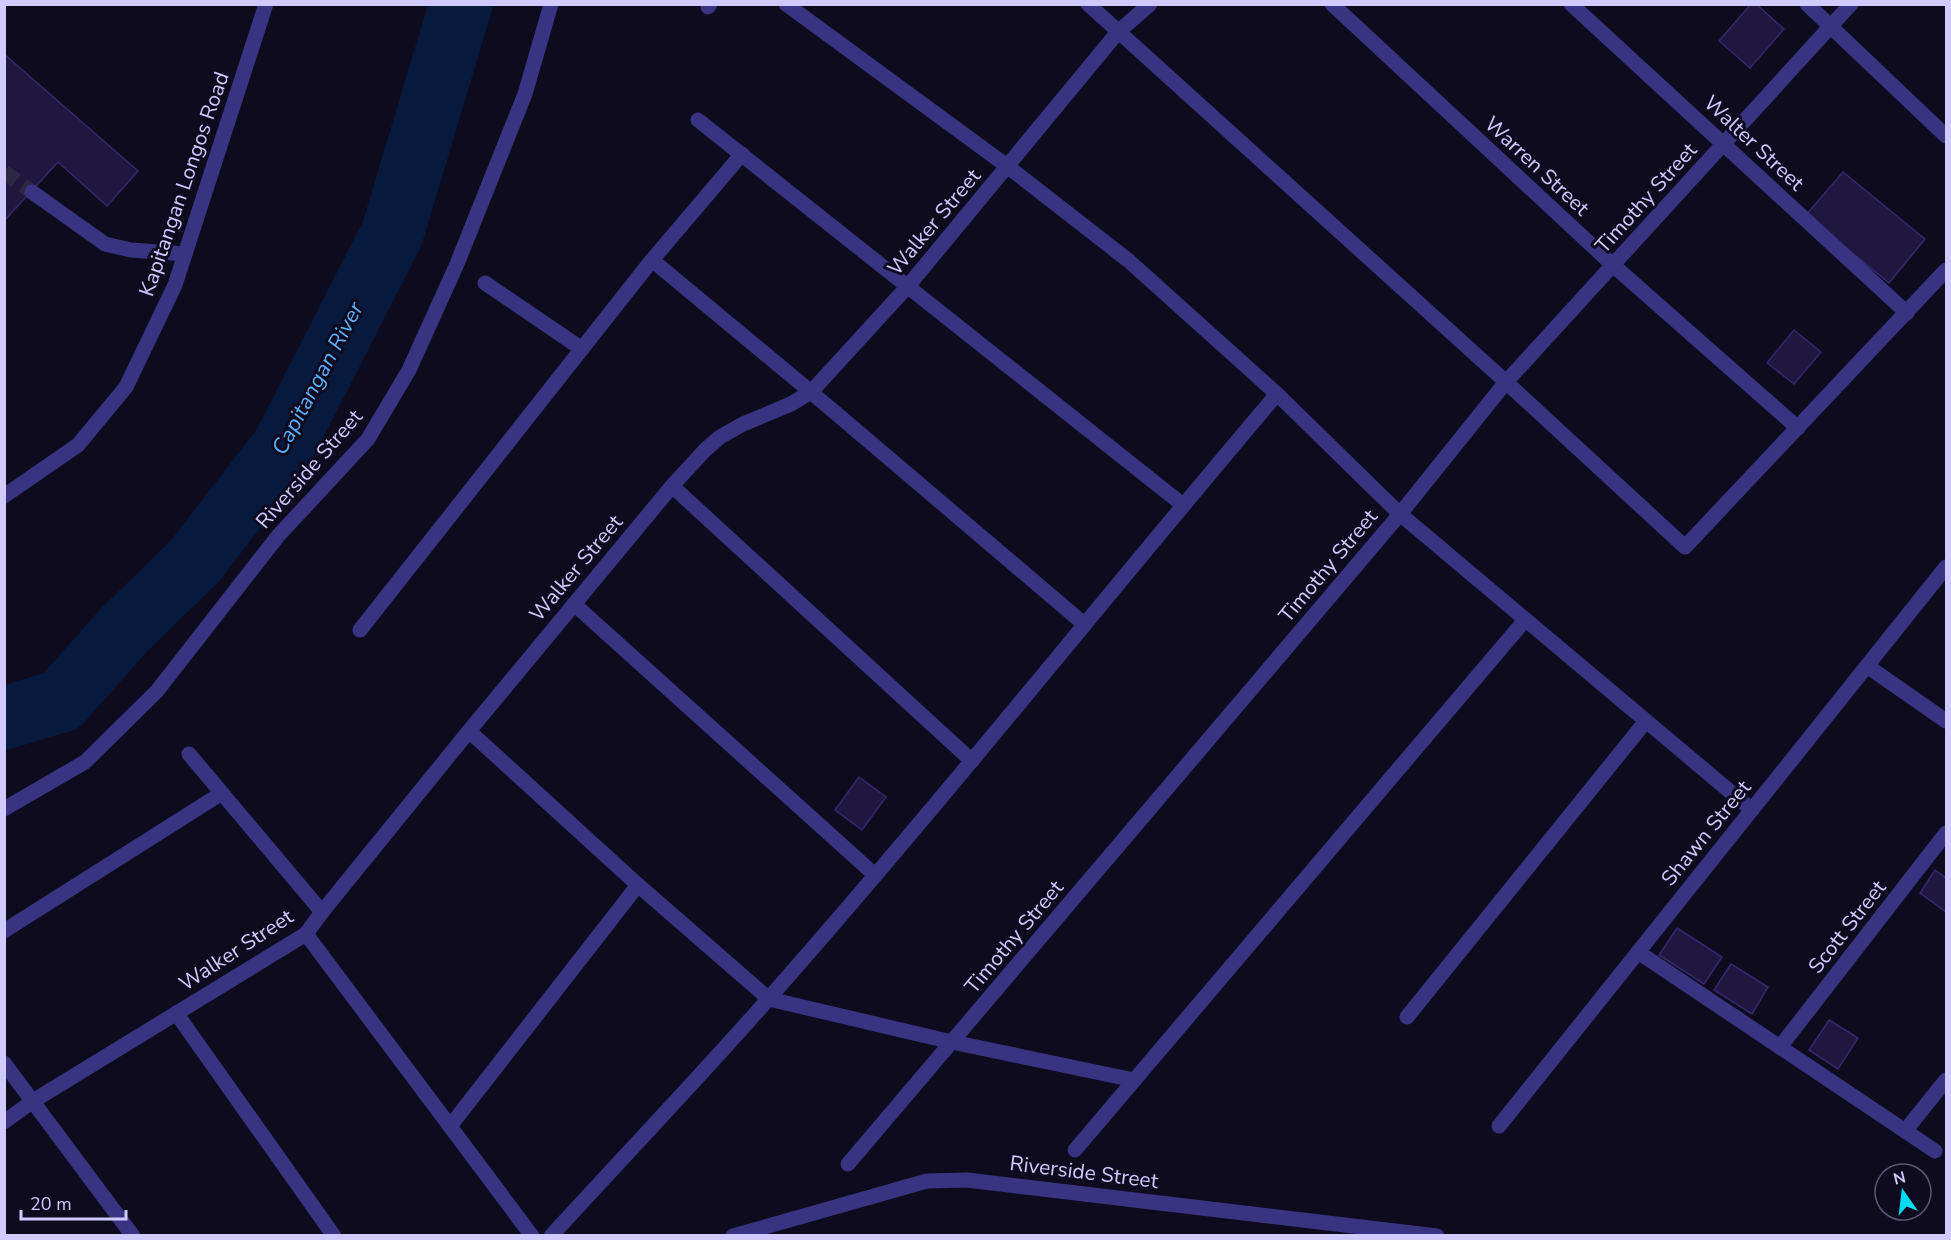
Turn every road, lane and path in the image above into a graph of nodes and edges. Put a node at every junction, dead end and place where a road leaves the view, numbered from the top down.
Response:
1 (266, 4) edge
2 (551, 4) edge
3 (786, 4) edge
4 (1088, 4) edge
5 (1150, 4) edge
6 (1332, 4) edge
7 (1571, 4) edge
8 (1807, 4) edge
9 (1851, 4) edge
10 (1830, 26) junction
11 (1118, 32) junction
12 (698, 120) dead end
13 (1947, 136) edge
14 (1724, 144) junction
15 (742, 154) junction
16 (1007, 166) junction
17 (32, 192) tunnel mouth
18 (185, 254) junction
19 (652, 260) junction
20 (1614, 266) junction
21 (1947, 270) edge
22 (485, 283) dead end
23 (908, 286) junction
24 (1907, 313) junction
25 (582, 349) junction
26 (1506, 382) junction
27 (811, 392) junction
28 (1277, 394) junction
29 (1798, 428) junction
30 (672, 486) junction
31 (4, 496) edge
32 (1183, 505) junction
33 (1400, 514) junction
34 (1947, 567) edge
35 (574, 604) junction
36 (1525, 620) junction
37 (1084, 624) junction
38 (360, 630) dead end
39 (1867, 666) junction
40 (1646, 721) junction
41 (1947, 721) edge
42 (469, 731) junction
43 (189, 754) dead end
44 (972, 761) junction
45 (222, 793) junction
46 (4, 809) edge
47 (1752, 810) junction
48 (1947, 833) edge
49 (875, 876) junction
50 (638, 885) junction
51 (322, 912) junction
52 (4, 931) edge
53 (306, 934) junction
54 (1638, 952) junction
55 (769, 999) junction
56 (176, 1013) junction
57 (1407, 1017) dead end
58 (952, 1042) junction
59 (1780, 1047) junction
60 (4, 1063) edge
61 (1134, 1080) junction
62 (1947, 1080) edge
63 (33, 1101) junction
64 (4, 1122) edge
65 (451, 1125) junction
66 (1499, 1126) dead end
67 (1905, 1131) junction
68 (1075, 1150) dead end
69 (1935, 1151) dead end
70 (848, 1164) dead end
71 (132, 1236) edge
72 (334, 1236) edge
73 (532, 1236) edge
74 (550, 1236) edge
75 (733, 1236) edge
76 (1437, 1236) edge

1 - 18 street, Kapitangan Longos Road
2 - 46 street, Riverside Street
3 - 16 street
4 - 11 street
5 - 11 street, Walker Street
6 - 20 street, Warren Street
7 - 14 street, Walter Street
8 - 10 street
9 - 10 street, Timothy Street
10 - 13 street
10 - 14 street, Timothy Street
11 - 16 street, Walker Street
11 - 26 street
12 - 15 street
14 - 20 street, Timothy Street
14 - 24 street, Walter Street
15 - 19 street
15 - 23 street
16 - 23 street, Walker Street
16 - 28 street
17 - 18 street
18 - 31 street, Kapitangan Longos Road
19 - 25 street
19 - 27 street
20 - 26 street, Timothy Street
20 - 29 street, Warren Street
21 - 24 street
22 - 25 street
23 - 27 street, Walker Street
23 - 32 street
24 - 29 street
25 - 38 street
26 - 29 street
26 - 33 street, Timothy Street
27 - 30 street, Walker Street
27 - 37 street
28 - 32 street
28 - 33 street
30 - 35 street, Walker Street
30 - 44 street
32 - 37 street
33 - 36 street
33 - 58 street, Timothy Street
34 - 39 street, Shawn Street
35 - 42 street, Walker Street
35 - 49 street
36 - 40 street
36 - 61 street
37 - 44 street
39 - 41 street
39 - 47 street, Shawn Street
40 - 47 street
40 - 57 street
42 - 50 street
42 - 51 street, Walker Street
43 - 45 street
44 - 49 street
45 - 51 street
45 - 52 street
47 - 54 street, Shawn Street
48 - 59 street, Scott Street
49 - 55 street
50 - 55 street
50 - 65 street
51 - 53 street, Walker Street
53 - 56 street, Walker Street
53 - 65 street
54 - 59 street
54 - 66 street, Shawn Street
55 - 58 street
55 - 74 street
56 - 63 street, Walker Street
56 - 72 street
58 - 61 street
58 - 70 street, Timothy Street
59 - 67 street
60 - 63 street
61 - 68 street
62 - 67 street
63 - 64 street, Walker Street
63 - 71 street
65 - 73 street
67 - 69 street
75 - 76 street, Riverside Street

